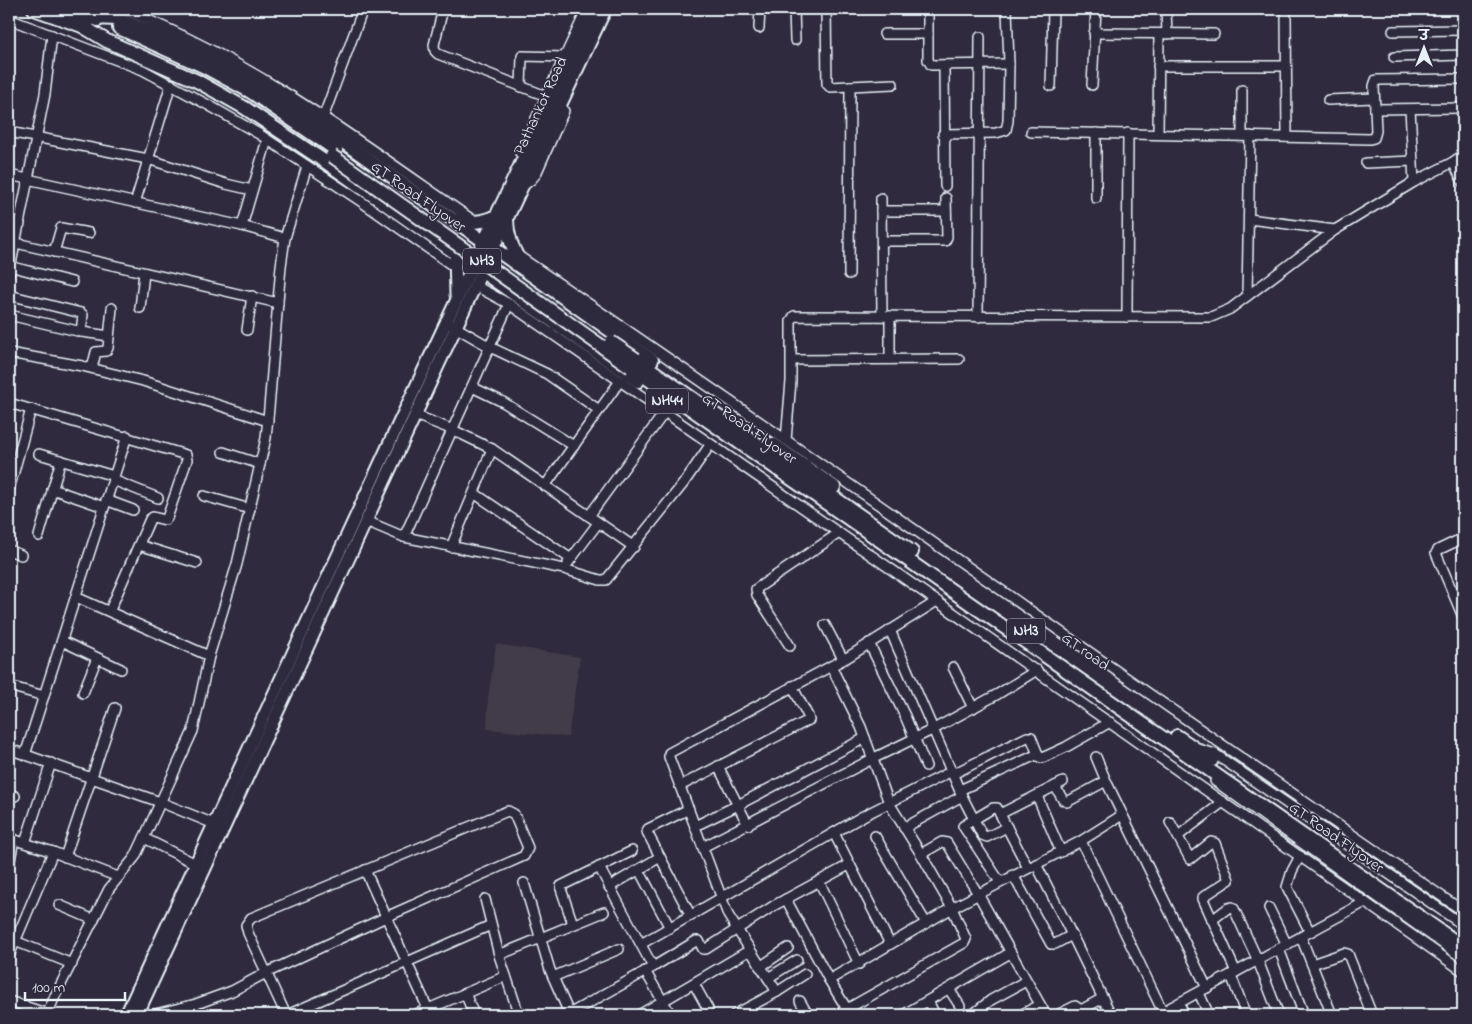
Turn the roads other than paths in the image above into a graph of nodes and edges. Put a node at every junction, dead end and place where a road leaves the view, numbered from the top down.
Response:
1 (34, 9) edge
2 (66, 9) edge
3 (121, 9) edge
4 (363, 9) edge
5 (443, 9) edge
6 (588, 9) edge
7 (595, 9) edge
8 (605, 9) edge
9 (612, 9) edge
10 (760, 9) edge
11 (794, 9) edge
12 (826, 9) edge
13 (928, 9) edge
14 (1007, 9) edge
15 (1053, 9) edge
16 (1096, 9) edge
17 (1166, 9) edge
18 (1286, 16) dead end
19 (9, 19) edge
20 (86, 22) junction
21 (759, 28) dead end
22 (1463, 30) edge
23 (1393, 31) dead end
24 (1094, 33) junction
25 (884, 34) dead end
26 (928, 34) junction
27 (1163, 34) junction
28 (1214, 34) dead end
29 (52, 35) junction
30 (980, 37) dead end
31 (794, 40) dead end
32 (1463, 55) edge
33 (565, 57) junction
34 (1394, 57) dead end
35 (1009, 64) junction
36 (981, 65) junction
37 (944, 66) junction
38 (1158, 66) junction
39 (1286, 66) junction
40 (1463, 79) edge
41 (171, 84) junction
42 (893, 84) dead end
43 (521, 86) junction
44 (850, 86) junction
45 (1052, 86) dead end
46 (1092, 86) dead end
47 (1242, 90) dead end
48 (546, 96) junction
49 (1374, 98) junction
50 (1328, 100) dead end
51 (1463, 108) edge
52 (1375, 109) junction
53 (1410, 109) junction
54 (323, 118) junction
55 (9, 132) edge
56 (1031, 132) dead end
57 (1096, 132) junction
58 (979, 133) junction
59 (1128, 133) junction
60 (943, 134) junction
61 (1158, 134) junction
62 (1246, 136) junction
63 (1287, 137) junction
64 (36, 138) junction
65 (266, 140) junction
66 (1463, 154) edge
67 (148, 159) junction
68 (1413, 161) junction
69 (1453, 162) junction
70 (1366, 163) dead end
71 (307, 166) junction
72 (9, 175) edge
73 (28, 179) junction
74 (1414, 182) junction
75 (1463, 182) edge
76 (945, 186) dead end
77 (521, 187) junction
78 (252, 190) junction
79 (881, 198) dead end
80 (946, 198) dead end
81 (1096, 198) dead end
82 (135, 203) junction
83 (882, 211) junction
84 (946, 211) junction
85 (501, 217) junction
86 (1249, 219) junction
87 (453, 220) junction
88 (9, 222) edge
89 (476, 223) junction
90 (20, 224) junction
91 (242, 226) junction
92 (1335, 230) junction
93 (88, 233) dead end
94 (286, 238) junction
95 (882, 241) junction
96 (16, 243) junction
97 (488, 245) junction
98 (54, 252) junction
99 (454, 252) junction
100 (514, 253) junction
101 (456, 268) junction
102 (477, 268) junction
103 (9, 269) edge
104 (144, 273) junction
105 (849, 274) dead end
106 (530, 275) junction
107 (72, 282) dead end
108 (474, 285) junction
109 (9, 295) edge
110 (252, 296) junction
111 (1247, 296) junction
112 (456, 302) junction
113 (278, 303) junction
114 (509, 304) junction
115 (112, 308) dead end
116 (140, 308) dead end
117 (9, 316) edge
118 (886, 316) junction
119 (978, 317) junction
120 (1127, 317) junction
121 (451, 325) junction
122 (247, 330) dead end
123 (81, 332) junction
124 (109, 336) junction
125 (490, 347) junction
126 (9, 353) edge
127 (890, 359) junction
128 (959, 359) dead end
129 (792, 360) junction
130 (634, 363) junction
131 (92, 368) junction
132 (620, 381) junction
133 (472, 387) junction
134 (416, 398) junction
135 (9, 403) edge
136 (31, 409) junction
137 (599, 410) junction
138 (664, 413) junction
139 (414, 415) junction
140 (268, 421) junction
141 (452, 430) junction
142 (126, 436) junction
143 (786, 440) junction
144 (710, 445) junction
145 (574, 446) junction
146 (492, 449) junction
147 (223, 452) dead end
148 (39, 454) dead end
149 (389, 457) junction
150 (61, 460) junction
151 (260, 464) junction
152 (113, 478) junction
153 (545, 486) junction
154 (52, 489) junction
155 (9, 490) edge
156 (474, 493) junction
157 (204, 496) dead end
158 (158, 498) dead end
159 (105, 504) junction
160 (250, 509) junction
161 (133, 510) dead end
162 (858, 514) junction
163 (589, 516) junction
164 (366, 521) junction
165 (598, 523) junction
166 (864, 530) junction
167 (839, 533) junction
168 (39, 536) dead end
169 (404, 537) junction
170 (1463, 538) edge
171 (139, 545) junction
172 (451, 547) junction
173 (634, 547) junction
174 (9, 550) edge
175 (21, 555) dead end
176 (571, 559) junction
177 (197, 563) dead end
178 (564, 569) junction
179 (76, 597) junction
180 (937, 601) junction
181 (110, 610) junction
182 (1463, 617) edge
183 (825, 625) dead end
184 (890, 630) junction
185 (62, 641) junction
186 (869, 643) junction
187 (790, 646) dead end
188 (209, 656) junction
189 (97, 658) junction
190 (843, 659) junction
191 (831, 666) junction
192 (953, 667) dead end
193 (121, 669) dead end
194 (1037, 670) junction
195 (9, 686) edge
196 (792, 686) junction
197 (83, 693) dead end
198 (44, 696) junction
199 (115, 708) dead end
200 (973, 708) junction
201 (1110, 722) junction
202 (934, 729) junction
203 (865, 738) junction
204 (914, 738) junction
205 (256, 745) junction
206 (9, 750) edge
207 (1193, 752) junction
208 (1038, 754) junction
209 (26, 755) junction
210 (1096, 757) dead end
211 (872, 759) junction
212 (51, 764) junction
213 (718, 766) junction
214 (926, 766) dead end
215 (952, 773) junction
216 (92, 777) junction
217 (1106, 781) junction
218 (680, 786) junction
219 (961, 793) junction
220 (1037, 796) junction
221 (160, 802) junction
222 (1223, 802) junction
223 (889, 803) junction
224 (738, 805) junction
225 (689, 809) junction
226 (1000, 814) junction
227 (1122, 815) junction
228 (973, 819) junction
229 (1170, 822) dead end
230 (748, 825) junction
231 (219, 826) junction
232 (695, 826) junction
233 (1007, 827) junction
234 (904, 828) junction
235 (834, 833) junction
236 (875, 836) dead end
237 (1178, 836) junction
238 (144, 838) junction
239 (11, 839) edge
240 (1081, 841) junction
241 (25, 843) junction
242 (703, 847) junction
243 (632, 851) dead end
244 (53, 852) junction
245 (1061, 852) junction
246 (921, 854) junction
247 (65, 856) junction
248 (1300, 856) junction
249 (660, 857) junction
250 (196, 864) junction
251 (849, 865) junction
252 (9, 866) edge
253 (1032, 866) junction
254 (599, 867) junction
255 (365, 870) junction
256 (639, 870) junction
257 (1013, 875) junction
258 (118, 877) junction
259 (819, 881) junction
260 (1000, 882) junction
261 (524, 883) dead end
262 (609, 887) junction
263 (978, 894) junction
264 (485, 898) dead end
265 (721, 898) junction
266 (786, 898) junction
267 (1365, 902) junction
268 (59, 905) dead end
269 (952, 908) junction
270 (1269, 908) dead end
271 (1463, 911) edge
272 (604, 912) dead end
273 (691, 916) junction
274 (177, 917) junction
275 (386, 917) junction
276 (1430, 919) junction
277 (94, 920) junction
278 (1212, 920) junction
279 (926, 923) junction
280 (573, 924) junction
281 (491, 925) junction
282 (1463, 925) edge
283 (670, 928) junction
284 (736, 929) junction
285 (1310, 932) junction
286 (1072, 935) junction
287 (1301, 937) junction
288 (541, 938) junction
289 (1463, 938) edge
290 (15, 941) junction
291 (641, 944) junction
292 (890, 944) junction
293 (1283, 947) junction
294 (1463, 947) edge
295 (788, 948) dead end
296 (619, 949) dead end
297 (750, 950) junction
298 (1010, 953) junction
299 (500, 955) junction
300 (9, 956) edge
301 (1463, 958) edge
302 (797, 960) dead end
303 (1258, 961) junction
304 (407, 962) junction
305 (72, 964) junction
306 (859, 964) junction
307 (1312, 964) junction
308 (760, 967) junction
309 (649, 969) junction
310 (1463, 971) edge
311 (266, 973) junction
312 (805, 974) dead end
313 (1234, 974) junction
314 (506, 976) junction
315 (553, 977) junction
316 (768, 978) junction
317 (829, 980) junction
318 (1026, 981) junction
319 (694, 984) junction
320 (949, 989) junction
321 (1203, 991) junction
322 (776, 992) junction
323 (465, 994) junction
324 (1103, 998) junction
325 (9, 1001) edge
326 (800, 1001) dead end
327 (928, 1001) junction
328 (663, 1002) junction
329 (1179, 1004) junction
330 (960, 1006) dead end
331 (1040, 1006) junction
332 (428, 1009) junction
333 (708, 1009) dead end
334 (847, 1009) junction
335 (982, 1012) edge
336 (47, 1015) edge
337 (126, 1015) edge
338 (137, 1015) edge
339 (151, 1015) edge
340 (287, 1015) edge
341 (414, 1015) edge
342 (474, 1015) edge
343 (519, 1015) edge
344 (639, 1015) edge
345 (670, 1015) edge
346 (734, 1015) edge
347 (808, 1015) edge
348 (837, 1015) edge
349 (903, 1015) edge
350 (936, 1015) edge
351 (972, 1015) edge
352 (1020, 1015) edge
353 (1046, 1015) edge
354 (1057, 1015) edge
355 (1111, 1015) edge
356 (1184, 1015) edge
357 (1209, 1015) edge
358 (1246, 1015) edge
359 (1279, 1015) edge
360 (1304, 1015) edge
361 (1332, 1015) edge
362 (1372, 1015) edge

1 - 20 highway, NH3
2 - 20 highway, NH3
3 - 54 street
4 - 54 street
5 - 43 street
6 - 33 street
7 - 85 highway
8 - 77 highway, Pathankot Road
9 - 77 street
10 - 21 street
11 - 31 street
12 - 44 street
13 - 26 street
14 - 35 street
15 - 45 street
16 - 24 street
17 - 27 street
18 - 39 street
19 - 29 street
20 - 87 highway
20 - 99 highway
20 - 130 highway, GT Road Flyover / NH3, bridge
22 - 23 street
24 - 27 street
24 - 46 street
25 - 26 street
26 - 37 street
27 - 28 street
27 - 38 street
29 - 41 street
29 - 64 street
30 - 36 street
32 - 34 street
33 - 43 street
33 - 48 street
35 - 36 street
35 - 58 street
36 - 37 street
36 - 58 street
37 - 60 street
38 - 39 street
38 - 61 street
39 - 63 street
40 - 49 street
41 - 65 street
41 - 67 street
42 - 44 street
43 - 48 street
44 - 105 street
47 - 62 street
48 - 85 street
49 - 50 street
49 - 52 street
51 - 53 street
52 - 53 street
52 - 63 street
53 - 68 street
54 - 89 street
55 - 64 street
56 - 57 street
57 - 59 street
57 - 81 street
58 - 60 street
58 - 119 street
59 - 61 street
59 - 120 street
60 - 76 street
61 - 62 street
62 - 63 street
62 - 86 street
64 - 67 street
64 - 73 street
65 - 71 street
65 - 78 street
66 - 69 street
67 - 78 street
67 - 82 street
68 - 70 street
68 - 74 street
69 - 74 street
69 - 75 street
71 - 94 street
71 - 101 street
72 - 73 street
73 - 82 street
73 - 90 street
74 - 92 street
77 - 85 highway, Pathankot Road
78 - 91 street
79 - 83 street
80 - 84 street
82 - 91 street
83 - 84 street
83 - 95 street
84 - 95 street
85 - 89 highway
85 - 97 highway
85 - 100 highway, NH44
86 - 92 street
86 - 111 street
87 - 89 highway
87 - 97 highway
88 - 90 street
90 - 96 street
91 - 94 street
92 - 111 street
93 - 98 street
94 - 113 street
95 - 118 street
96 - 98 street
96 - 103 street
97 - 102 highway
97 - 106 highway
98 - 104 street
99 - 101 main road
99 - 102 highway
100 - 106 highway, NH44
100 - 143 street
101 - 112 main road
102 - 108 main road
102 - 112 main road
102 - 166 highway, NH44
103 - 107 street
104 - 110 street
104 - 116 street
106 - 162 highway, NH44
108 - 114 street
108 - 121 main road
109 - 123 street
110 - 113 street
110 - 122 street
111 - 120 street
112 - 121 main road
113 - 140 street
114 - 125 street
114 - 132 street
115 - 124 street
117 - 123 street
118 - 119 street
118 - 127 street
118 - 129 street
119 - 120 street
121 - 125 street
121 - 134 main road
123 - 124 street
124 - 131 street
125 - 133 street
125 - 137 street
126 - 131 street
127 - 128 street
127 - 129 street
129 - 143 street
130 - 162 highway, GT Road Flyover / NH3
130 - 166 highway, GT Road Flyover / NH3
131 - 140 street
132 - 137 street
132 - 138 street
133 - 141 street
133 - 145 street
134 - 139 main road
134 - 149 main road
135 - 136 street
136 - 142 street
136 - 155 street
137 - 145 street
138 - 144 street
138 - 163 street
139 - 141 street
139 - 149 main road
140 - 151 street
141 - 146 street
141 - 169 street
142 - 152 street
142 - 171 street
143 - 271 street
144 - 167 street
144 - 173 street
145 - 153 street
146 - 153 street
146 - 156 street
147 - 151 street
148 - 150 street
149 - 164 main road
149 - 205 main road
150 - 152 street
150 - 154 street
151 - 160 street
152 - 158 street
152 - 159 street
153 - 163 street
154 - 159 street
154 - 168 street
156 - 172 street
156 - 176 street
157 - 160 street
159 - 161 street
159 - 179 street
160 - 188 street
162 - 207 highway, GT road / NH3
163 - 165 street
164 - 169 street
164 - 205 main road
165 - 173 street
165 - 176 street
166 - 207 highway, GT road / NH3
167 - 180 street
167 - 187 street
169 - 172 street
170 - 182 street
171 - 177 street
171 - 181 street
172 - 178 street
173 - 178 street
174 - 175 street
176 - 178 street
179 - 181 street
179 - 185 street
180 - 184 street
180 - 194 street
181 - 188 street
183 - 190 street
184 - 186 street
184 - 202 street
185 - 189 street
185 - 198 street
186 - 190 street
186 - 204 street
188 - 221 street
189 - 193 street
189 - 197 street
190 - 191 street
191 - 196 street
191 - 203 street
192 - 200 street
194 - 200 street
194 - 201 street
195 - 198 street
196 - 213 street
196 - 218 street
198 - 209 street
199 - 216 street
200 - 202 street
201 - 208 street
201 - 222 street
202 - 204 street
202 - 215 street
203 - 211 street
203 - 224 street
204 - 211 street
204 - 214 street
205 - 231 main road
206 - 209 street
207 - 276 highway, GT Road Flyover / NH3
207 - 282 street
207 - 301 street
208 - 215 street
208 - 219 street
209 - 212 street
210 - 217 street
211 - 223 street
211 - 230 street
212 - 216 street
212 - 241 street
213 - 218 street
213 - 224 street
215 - 219 street
215 - 223 street
216 - 221 street
216 - 247 street
217 - 220 street
217 - 227 street
218 - 225 street
219 - 228 street
219 - 234 street
220 - 226 street
220 - 245 street
221 - 231 street
221 - 238 street
222 - 237 street
222 - 248 street
223 - 234 street
223 - 235 street
224 - 230 street
224 - 232 street
225 - 232 street
225 - 249 street
226 - 228 street
226 - 233 street
227 - 240 street
227 - 321 street
228 - 233 street
228 - 260 street
229 - 237 street
230 - 242 street
231 - 250 main road
231 - 274 main road
232 - 242 street
233 - 253 street
234 - 246 street
235 - 251 street
235 - 265 street
236 - 279 street
237 - 278 street
238 - 250 street
238 - 258 street
239 - 241 street
239 - 252 street
240 - 245 street
240 - 329 street
241 - 244 street
242 - 265 street
243 - 254 street
244 - 247 street
244 - 290 street
245 - 253 street
246 - 263 street
246 - 269 street
247 - 258 street
248 - 267 street
248 - 285 street
249 - 256 street
249 - 273 street
250 - 274 main road
251 - 259 street
251 - 292 street
253 - 257 street
253 - 286 street
254 - 262 street
254 - 280 street
255 - 275 street
255 - 275 street
255 - 311 street
256 - 262 street
256 - 283 street
257 - 260 street
257 - 286 street
258 - 277 street
259 - 266 street
259 - 306 street
260 - 263 street
261 - 288 street
262 - 291 street
263 - 269 street
263 - 298 street
264 - 281 street
265 - 273 street
265 - 284 street
266 - 284 street
266 - 317 street
267 - 285 street
267 - 310 street
268 - 277 street
269 - 279 street
269 - 334 street
270 - 293 street
272 - 280 street
273 - 283 street
274 - 337 main road
274 - 338 main road
275 - 304 street
275 - 311 street
276 - 289 highway, GT Road Flyover / NH3
276 - 294 highway, GT Road Flyover / NH3
277 - 305 street
278 - 303 street
278 - 313 street
279 - 292 street
280 - 288 street
281 - 299 street
281 - 304 street
283 - 291 street
284 - 297 street
284 - 309 street
285 - 287 street
286 - 324 street
287 - 293 street
287 - 307 street
288 - 299 street
288 - 315 street
290 - 300 street
290 - 305 street
291 - 309 street
292 - 306 street
293 - 303 street
293 - 360 street
295 - 308 street
296 - 315 street
297 - 308 street
297 - 319 street
298 - 318 street
298 - 320 street
299 - 314 street
302 - 316 street
303 - 313 street
303 - 359 street
304 - 332 street
304 - 340 street
305 - 336 street
306 - 317 street
307 - 361 street
307 - 362 street
308 - 316 street
309 - 315 street
309 - 328 street
311 - 339 street
311 - 340 street
312 - 322 street
313 - 321 street
313 - 358 street
314 - 323 street
314 - 343 street
316 - 322 street
317 - 334 street
318 - 331 street
318 - 335 street
319 - 328 street
319 - 333 street
320 - 327 street
320 - 330 street
321 - 329 street
321 - 357 street
322 - 346 street
323 - 332 street
323 - 342 street
324 - 354 street
324 - 355 street
325 - 336 street
326 - 347 street
327 - 349 street
327 - 350 street
328 - 344 street
328 - 345 street
329 - 356 street
331 - 352 street
331 - 353 street
332 - 341 street
334 - 348 street
335 - 351 street

